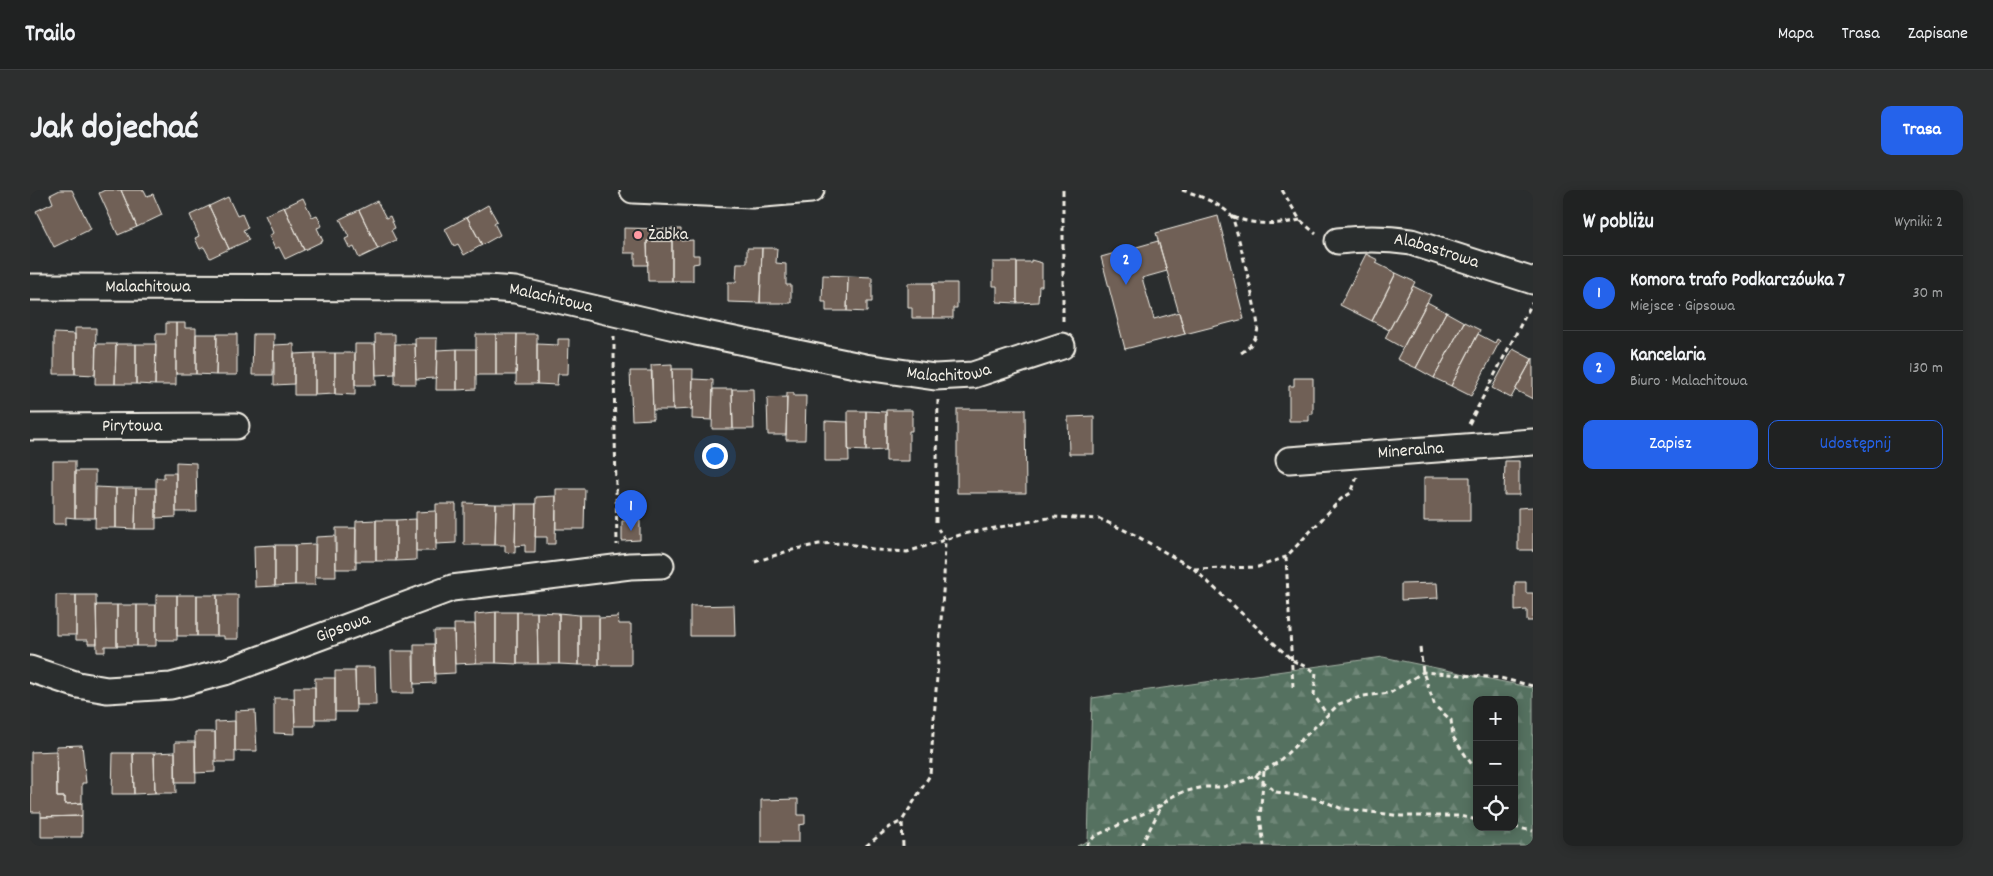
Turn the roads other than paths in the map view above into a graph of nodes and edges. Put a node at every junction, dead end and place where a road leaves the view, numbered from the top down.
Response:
1 (633, 190) edge
2 (811, 190) edge
3 (1338, 241) road end
4 (1533, 281) edge
5 (30, 287) edge
6 (1058, 346) road end
7 (236, 426) dead end
8 (30, 427) edge
9 (1533, 442) edge
10 (1289, 460) dead end
11 (661, 565) dead end
12 (30, 669) edge

1 - 2 street
3 - 4 street, Alabastrowa
5 - 6 street, Malachitowa
7 - 8 street, Pirytowa
9 - 10 street, Mineralna
11 - 12 street, Gipsowa

